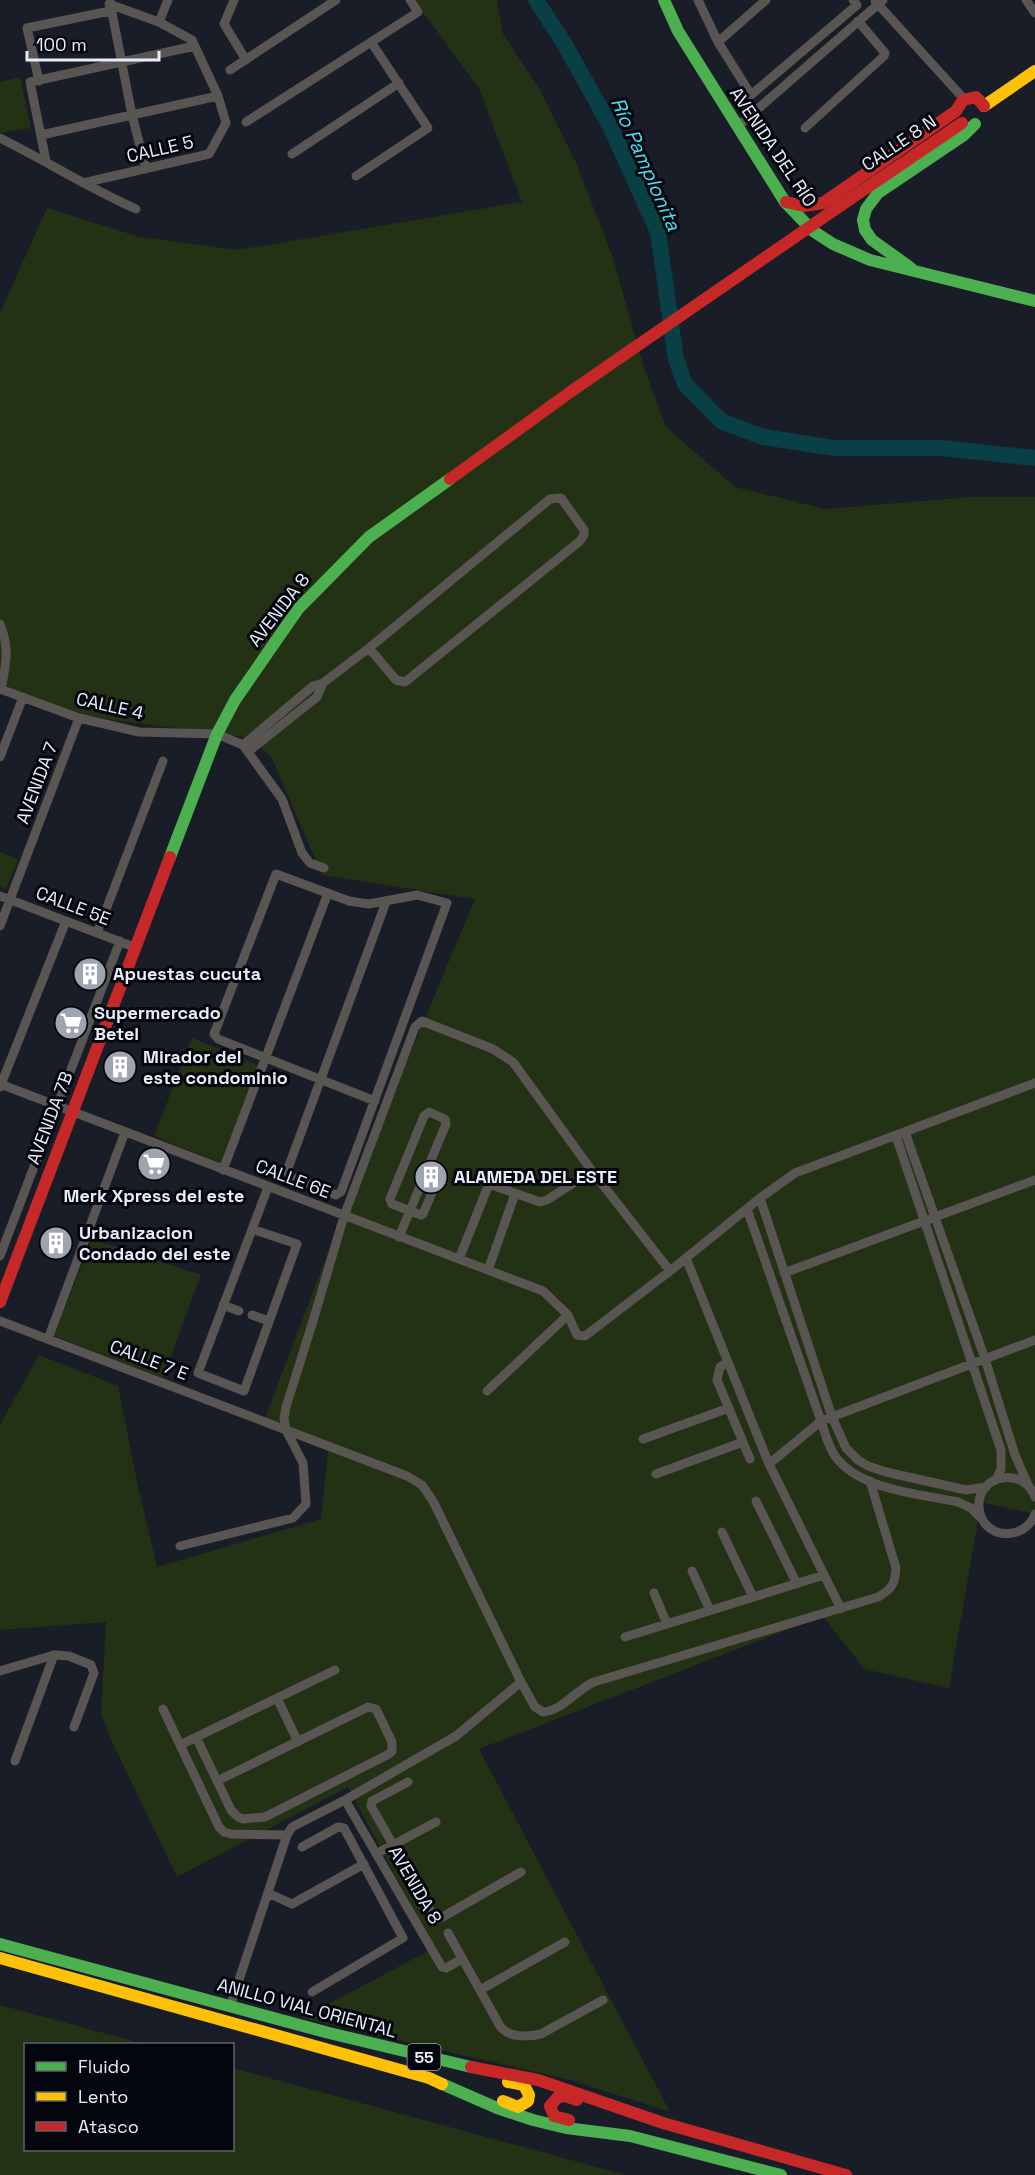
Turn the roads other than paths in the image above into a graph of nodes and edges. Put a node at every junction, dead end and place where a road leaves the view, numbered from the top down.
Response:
1 (168, 0) edge
2 (241, 0) edge
3 (336, 0) edge
4 (410, 0) edge
5 (664, 0) edge
6 (698, 0) edge
7 (766, 0) edge
8 (853, 0) edge
9 (1026, 0) edge
10 (878, 1) edge
11 (232, 3) edge
12 (110, 5) edge
13 (1035, 13) edge
14 (159, 21) junction
15 (858, 21) junction
16 (371, 42) junction
17 (718, 42) junction
18 (195, 46) junction
19 (246, 60) junction
20 (121, 63) junction
21 (230, 70) dead end
22 (1035, 71) edge
23 (39, 81) junction
24 (399, 83) junction
25 (218, 96) junction
26 (964, 99) junction
27 (984, 106) junction
28 (956, 111) junction
29 (132, 115) junction
30 (246, 122) dead end
31 (968, 123) junction
32 (737, 127) junction
33 (805, 128) dead end
34 (41, 135) junction
35 (0, 138) edge
36 (292, 154) dead end
37 (46, 161) junction
38 (146, 169) junction
39 (356, 176) dead end
40 (83, 183) junction
41 (785, 202) junction
42 (136, 208) dead end
43 (920, 273) junction
44 (1035, 301) edge
45 (573, 390) joint
46 (0, 624) edge
47 (369, 648) junction
48 (0, 689) edge
49 (23, 697) junction
50 (79, 718) junction
51 (217, 734) junction
52 (246, 748) junction
53 (0, 758) edge
54 (163, 761) dead end
55 (324, 868) dead end
56 (328, 893) junction
57 (0, 896) edge
58 (10, 900) junction
59 (386, 902) junction
60 (66, 921) junction
61 (0, 926) edge
62 (97, 933) junction
63 (120, 941) junction
64 (134, 947) junction
65 (93, 1011) junction
66 (108, 1016) junction
67 (266, 1058) junction
68 (320, 1079) junction
69 (1035, 1083) edge
70 (0, 1086) edge
71 (375, 1101) junction
72 (57, 1106) junction
73 (72, 1112) junction
74 (125, 1132) junction
75 (900, 1134) junction
76 (224, 1170) junction
77 (592, 1171) junction
78 (1035, 1180) edge
79 (268, 1187) junction
80 (515, 1194) junction
81 (760, 1198) junction
82 (747, 1209) junction
83 (411, 1211) junction
84 (344, 1216) junction
85 (935, 1217) junction
86 (924, 1221) junction
87 (252, 1229) junction
88 (399, 1237) junction
89 (0, 1256) edge
90 (686, 1258) junction
91 (459, 1259) junction
92 (488, 1270) junction
93 (670, 1271) junction
94 (784, 1274) junction
95 (0, 1302) edge
96 (223, 1305) junction
97 (239, 1311) dead end
98 (252, 1315) dead end
99 (568, 1315) junction
100 (269, 1320) junction
101 (0, 1321) edge
102 (48, 1339) junction
103 (1035, 1340) edge
104 (984, 1359) junction
105 (728, 1362) junction
106 (972, 1364) junction
107 (487, 1391) dead end
108 (729, 1408) junction
109 (832, 1417) junction
110 (821, 1422) junction
111 (286, 1430) junction
112 (643, 1439) dead end
113 (742, 1442) junction
114 (750, 1459) dead end
115 (769, 1464) junction
116 (656, 1474) dead end
117 (996, 1479) junction
118 (870, 1481) junction
119 (890, 1487) junction
120 (986, 1487) junction
121 (1033, 1493) edge
122 (756, 1502) dead end
123 (878, 1507) junction
124 (1035, 1514) edge
125 (981, 1518) junction
126 (1035, 1527) edge
127 (1023, 1530) junction
128 (722, 1532) dead end
129 (180, 1546) dead end
130 (692, 1571) dead end
131 (824, 1575) junction
132 (797, 1584) junction
133 (654, 1593) dead end
134 (753, 1597) junction
135 (841, 1609) junction
136 (710, 1610) junction
137 (667, 1623) junction
138 (625, 1637) dead end
139 (54, 1655) junction
140 (335, 1670) dead end
141 (0, 1671) edge
142 (521, 1682) junction
143 (277, 1698) junction
144 (163, 1709) dead end
145 (74, 1727) dead end
146 (196, 1737) junction
147 (298, 1742) junction
148 (180, 1745) junction
149 (15, 1761) dead end
150 (217, 1781) junction
151 (408, 1782) dead end
152 (345, 1800) junction
153 (436, 1822) dead end
154 (287, 1835) junction
155 (393, 1844) junction
156 (302, 1847) dead end
157 (376, 1854) junction
158 (364, 1864) junction
159 (521, 1872) dead end
160 (268, 1893) junction
161 (448, 1933) dead end
162 (565, 1942) dead end
163 (0, 1944) edge
164 (0, 1958) edge
165 (462, 1959) junction
166 (480, 1990) junction
167 (312, 1992) dead end
168 (603, 2000) dead end
169 (230, 2007) junction
170 (504, 2073) junction
171 (592, 2097) junction
172 (486, 2103) junction
173 (574, 2129) junction
174 (781, 2175) edge
175 (846, 2175) edge

1 - 14 street
2 - 11 street
3 - 19 street
4 - 16 street
5 - 32 main road, AVENIDA DEL RÍO
6 - 17 street
7 - 17 street
8 - 17 street
9 - 13 street
10 - 15 street
10 - 26 street
11 - 19 street
12 - 14 street
12 - 20 street
12 - 23 street
14 - 18 street
15 - 32 street
15 - 33 street
16 - 24 street
16 - 30 street
18 - 20 street
18 - 25 street
19 - 21 street
20 - 23 street
20 - 29 street
22 - 27 main road, CALLE 8 N
23 - 34 street
24 - 36 street
24 - 39 street
25 - 29 street
25 - 38 street, CALLE 5
26 - 27 main road
26 - 28 main road
27 - 31 main road, CALLE 8 N
28 - 31 main road
28 - 41 main road
29 - 34 street
29 - 38 street
31 - 43 main road
31 - 45 main road, CALLE 8 N, bridge
32 - 41 main road, AVENIDA DEL RÍO
34 - 37 street
35 - 37 street
37 - 40 street
38 - 40 street, CALLE 5
40 - 42 street
41 - 43 main road, AVENIDA DEL RÍO
43 - 44 main road, AVENIDA DEL RÍO
45 - 51 main road, AVENIDA 8
46 - 48 street
47 - 47 street
47 - 52 street
48 - 49 street, CALLE 4
49 - 50 street, CALLE 4
49 - 53 street
50 - 51 street, CALLE 4
50 - 58 street, AVENIDA 7
51 - 52 street
51 - 64 main road, AVENIDA 8
52 - 55 street
54 - 62 street
56 - 59 street
56 - 67 street
56 - 67 street
57 - 58 street, CALLE 5E
58 - 60 street, CALLE 5E
58 - 61 street, AVENIDA 7
59 - 68 street
59 - 71 street
60 - 62 street, CALLE 5E
60 - 70 street
62 - 63 street, CALLE 5E
63 - 64 street, CALLE 5E
63 - 65 street, AVENIDA 7B
64 - 66 main road, AVENIDA 7B
65 - 66 street
65 - 72 street, AVENIDA 7B
66 - 73 main road, AVENIDA 7B
67 - 68 street
67 - 76 street
68 - 71 street
68 - 71 street
69 - 75 street
70 - 72 street, CALLE 6E
72 - 73 street, CALLE 6E
72 - 89 street, AVENIDA 7B
73 - 74 street, CALLE 6E
73 - 95 main road, AVENIDA 7B
74 - 76 street, CALLE 6E
74 - 102 street
75 - 81 street
75 - 85 street
75 - 86 street
76 - 79 street, CALLE 6E
77 - 80 street
77 - 84 street
77 - 93 street
78 - 85 street
79 - 84 street, CALLE 6E
79 - 87 street
80 - 91 street
80 - 92 street
81 - 82 street
81 - 94 street
82 - 90 street
82 - 110 street
83 - 83 street
83 - 88 street
84 - 88 street, CALLE 6E
84 - 111 street
85 - 86 street
85 - 104 street
86 - 94 street
86 - 106 street
87 - 96 street
87 - 100 street
88 - 91 street, CALLE 6E
90 - 93 street
90 - 105 street
91 - 92 street, CALLE 6E
92 - 99 street, CALLE 6E
93 - 99 street, CALLE 6E
94 - 109 street
96 - 97 street
96 - 100 street
98 - 100 street
99 - 107 street
101 - 102 street, CALLE 7 E
102 - 111 street, CALLE 7 E
103 - 104 street
104 - 106 street
104 - 121 street
105 - 108 street
105 - 115 street
106 - 109 street
106 - 117 street
108 - 112 street
108 - 113 street
109 - 110 street
109 - 120 street
110 - 115 street
110 - 118 street
111 - 129 street
111 - 142 street, CALLE 7 E
113 - 114 street
113 - 116 street
115 - 131 street
117 - 120 street
117 - 121 street
118 - 119 street
118 - 123 street
119 - 123 street
119 - 125 street
120 - 125 street
122 - 132 street
123 - 135 street, CALLE 7 E
124 - 127 street
125 - 127 street
126 - 127 street
128 - 134 street
130 - 136 street
131 - 132 street
131 - 135 street
132 - 134 street
133 - 137 street
134 - 136 street
135 - 142 street, CALLE 7 E
136 - 137 street
137 - 138 street
139 - 141 street
139 - 145 street
139 - 149 street
140 - 143 street
142 - 152 street
143 - 146 street
143 - 147 street
144 - 148 street
146 - 148 street
146 - 150 street
147 - 150 street
147 - 150 street
148 - 154 street
151 - 155 street
152 - 154 street
152 - 157 street, AVENIDA 8
153 - 155 street
154 - 160 street
155 - 157 street
155 - 159 street
156 - 158 street
157 - 165 street, AVENIDA 8
158 - 160 street
158 - 167 street
160 - 169 street
161 - 165 street
162 - 166 street
163 - 169 main road, ANILLO VIAL ORIENTAL / 55
164 - 172 main road, ANILLO VIAL ORIENTAL / 55
165 - 166 street
166 - 168 street
169 - 170 main road, ANILLO VIAL ORIENTAL / 55
170 - 171 main road, ANILLO VIAL ORIENTAL / 55
170 - 172 main road
171 - 173 main road
171 - 175 main road, ANILLO VIAL ORIENTAL / 55
172 - 173 main road, ANILLO VIAL ORIENTAL / 55
173 - 174 main road, ANILLO VIAL ORIENTAL / 55

